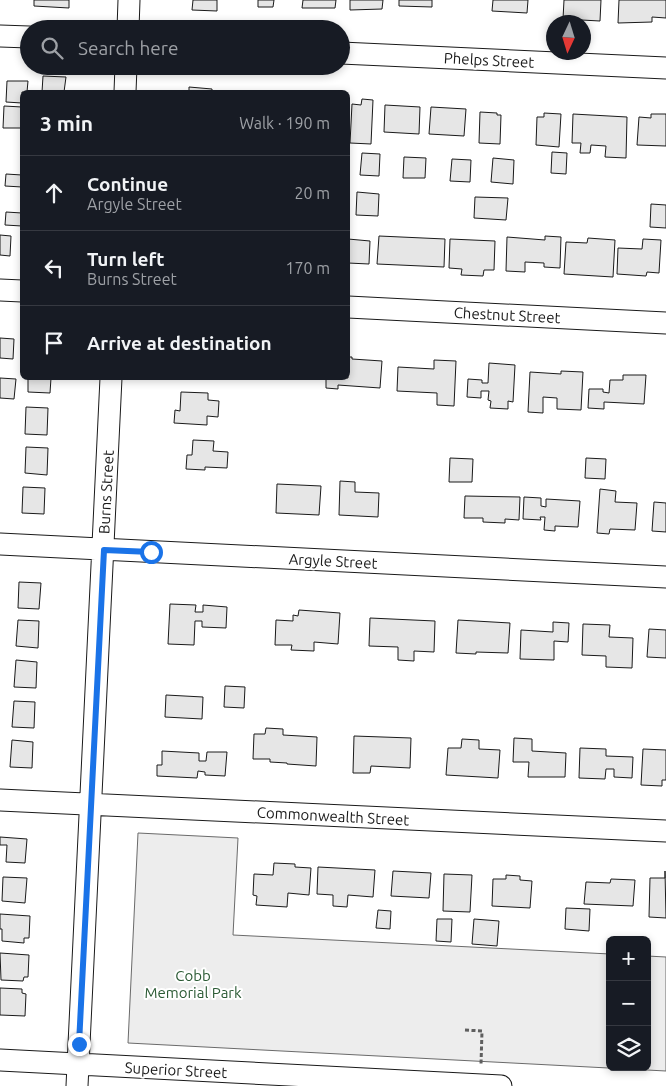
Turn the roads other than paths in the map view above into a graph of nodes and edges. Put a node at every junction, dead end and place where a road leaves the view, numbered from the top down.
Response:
1 (129, 0) edge
2 (128, 20) edge
3 (0, 36) edge
4 (20, 37) edge
5 (350, 53) edge
6 (666, 68) edge
7 (126, 75) edge
8 (125, 90) edge
9 (0, 290) edge
10 (20, 292) edge
11 (350, 308) edge
12 (666, 323) edge
13 (111, 380) edge
14 (0, 544) edge
15 (104, 550) junction
16 (666, 577) edge
17 (0, 800) edge
18 (92, 804) junction
19 (666, 831) edge
20 (0, 1060) edge
21 (78, 1065) junction
22 (78, 1086) edge
23 (502, 1086) edge

1 - 2 street
3 - 4 street
5 - 6 street, Phelps Street
7 - 8 street
9 - 10 street
11 - 12 street, Chestnut Street
13 - 15 street, Burns Street
14 - 15 street, Argyle Street
15 - 16 street, Argyle Street
15 - 18 street, Burns Street
17 - 18 street, Commonwealth Street
18 - 19 street, Commonwealth Street
18 - 21 street, Burns Street
20 - 21 street, Superior Street
21 - 22 street, Burns Street
21 - 23 street, Superior Street

